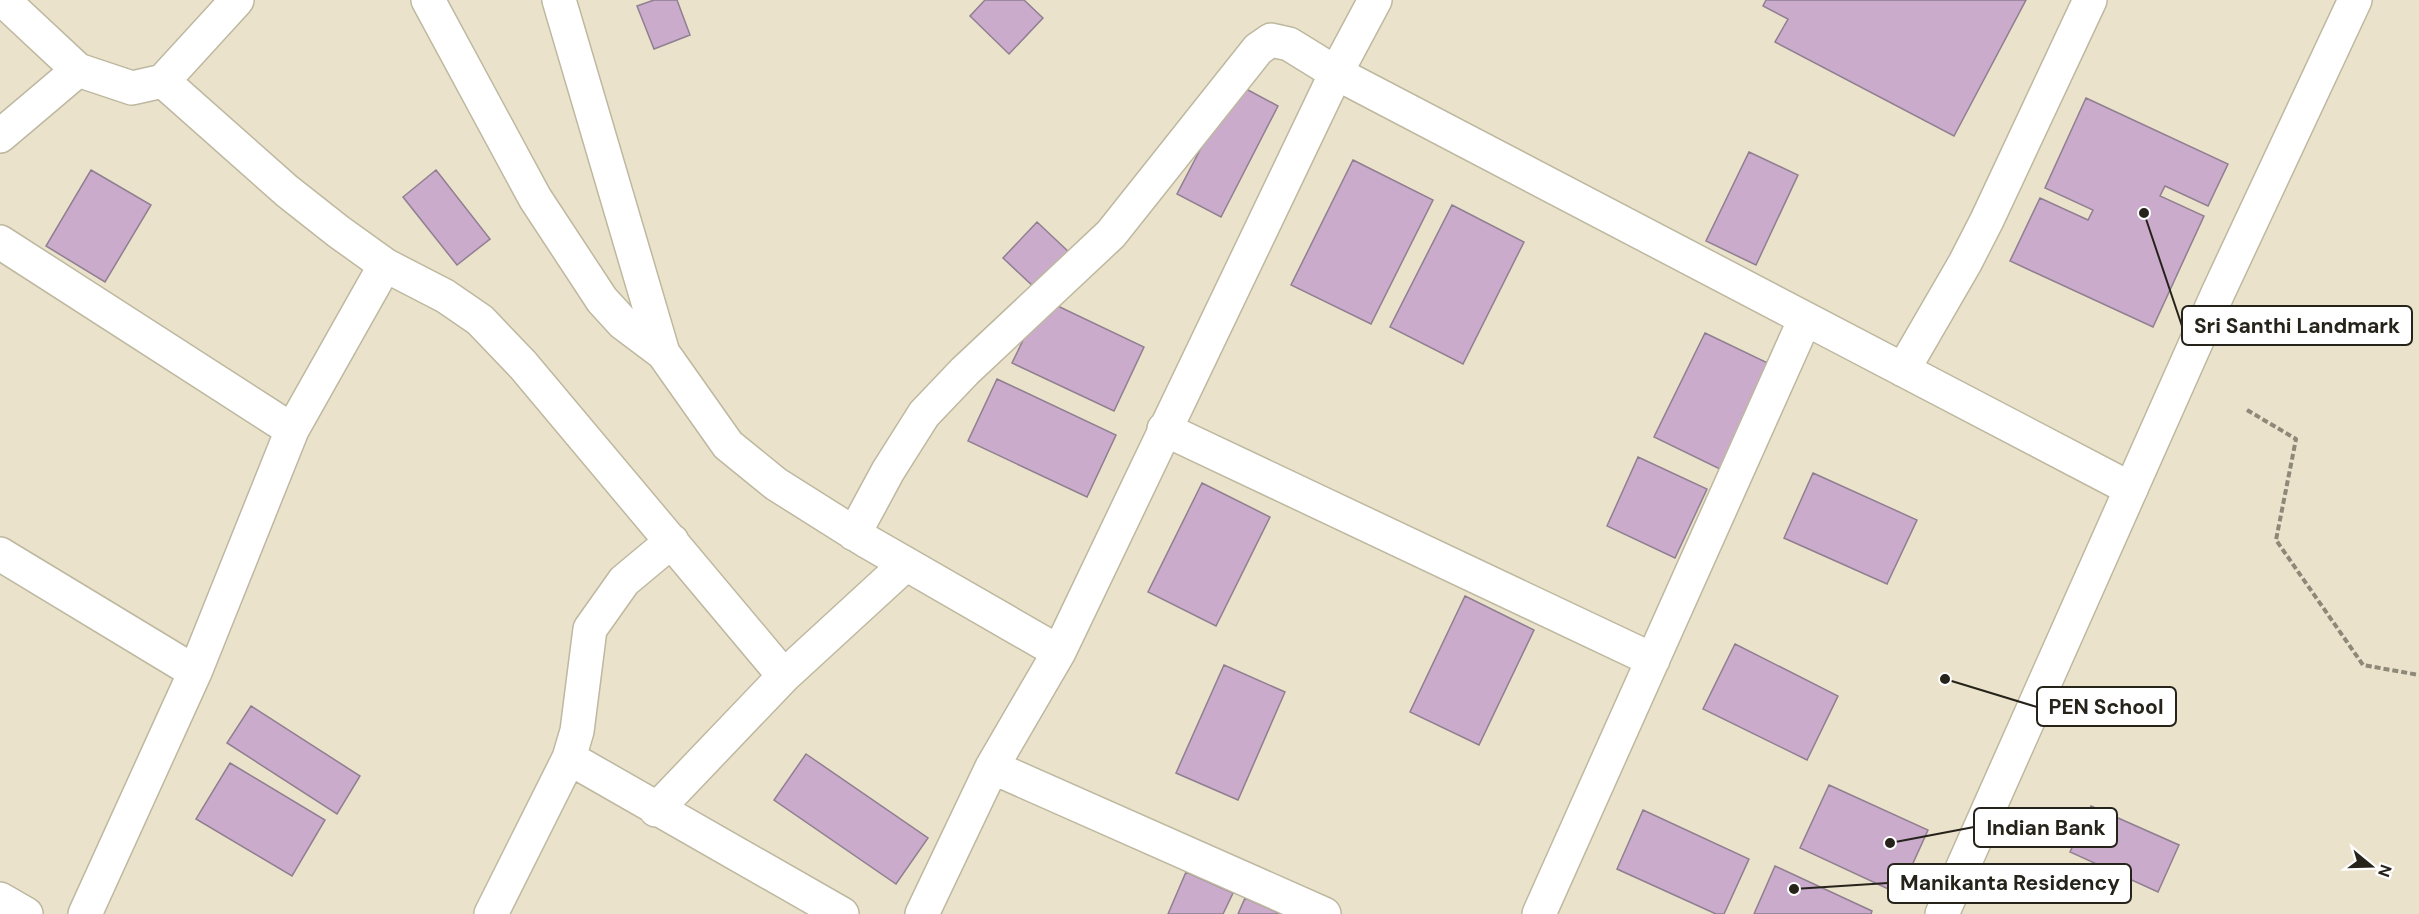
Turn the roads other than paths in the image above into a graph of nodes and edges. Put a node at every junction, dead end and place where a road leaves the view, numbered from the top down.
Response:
1 (3, 0) edge
2 (237, 0) edge
3 (428, 0) edge
4 (559, 0) edge
5 (1376, 0) edge
6 (2090, 0) edge
7 (2355, 0) edge
8 (78, 70) junction
9 (1336, 74) junction
10 (163, 81) junction
11 (0, 136) edge
12 (0, 242) edge
13 (385, 265) junction
14 (1806, 319) junction
15 (663, 352) junction
16 (1903, 370) junction
17 (1164, 429) junction
18 (292, 430) junction
19 (2131, 489) junction
20 (854, 534) junction
21 (672, 540) junction
22 (0, 554) edge
23 (906, 564) junction
24 (1059, 652) junction
25 (1653, 660) junction
26 (195, 672) junction
27 (784, 676) junction
28 (569, 758) junction
29 (992, 767) junction
30 (657, 810) junction
31 (0, 899) edge
32 (26, 914) edge
33 (85, 914) edge
34 (491, 914) edge
35 (842, 914) edge
36 (922, 914) edge
37 (1323, 914) edge
38 (1539, 914) edge
39 (1942, 914) edge

1 - 8 street
2 - 10 street
3 - 15 street
4 - 15 street
5 - 9 street
6 - 16 street
7 - 19 street
8 - 10 street
8 - 11 street
9 - 14 street
9 - 17 street
9 - 20 street
10 - 13 street
12 - 18 street
13 - 18 street
13 - 21 street
14 - 16 street
14 - 25 street
15 - 20 street
16 - 19 street
17 - 24 street
17 - 25 street
18 - 26 street
19 - 39 street
20 - 23 street
21 - 27 street
21 - 28 street
22 - 26 street
23 - 24 street
23 - 27 street
24 - 29 street
25 - 38 street
26 - 33 street
27 - 30 street
28 - 30 street
28 - 34 street
29 - 36 street
29 - 37 street
30 - 35 street
31 - 32 street

